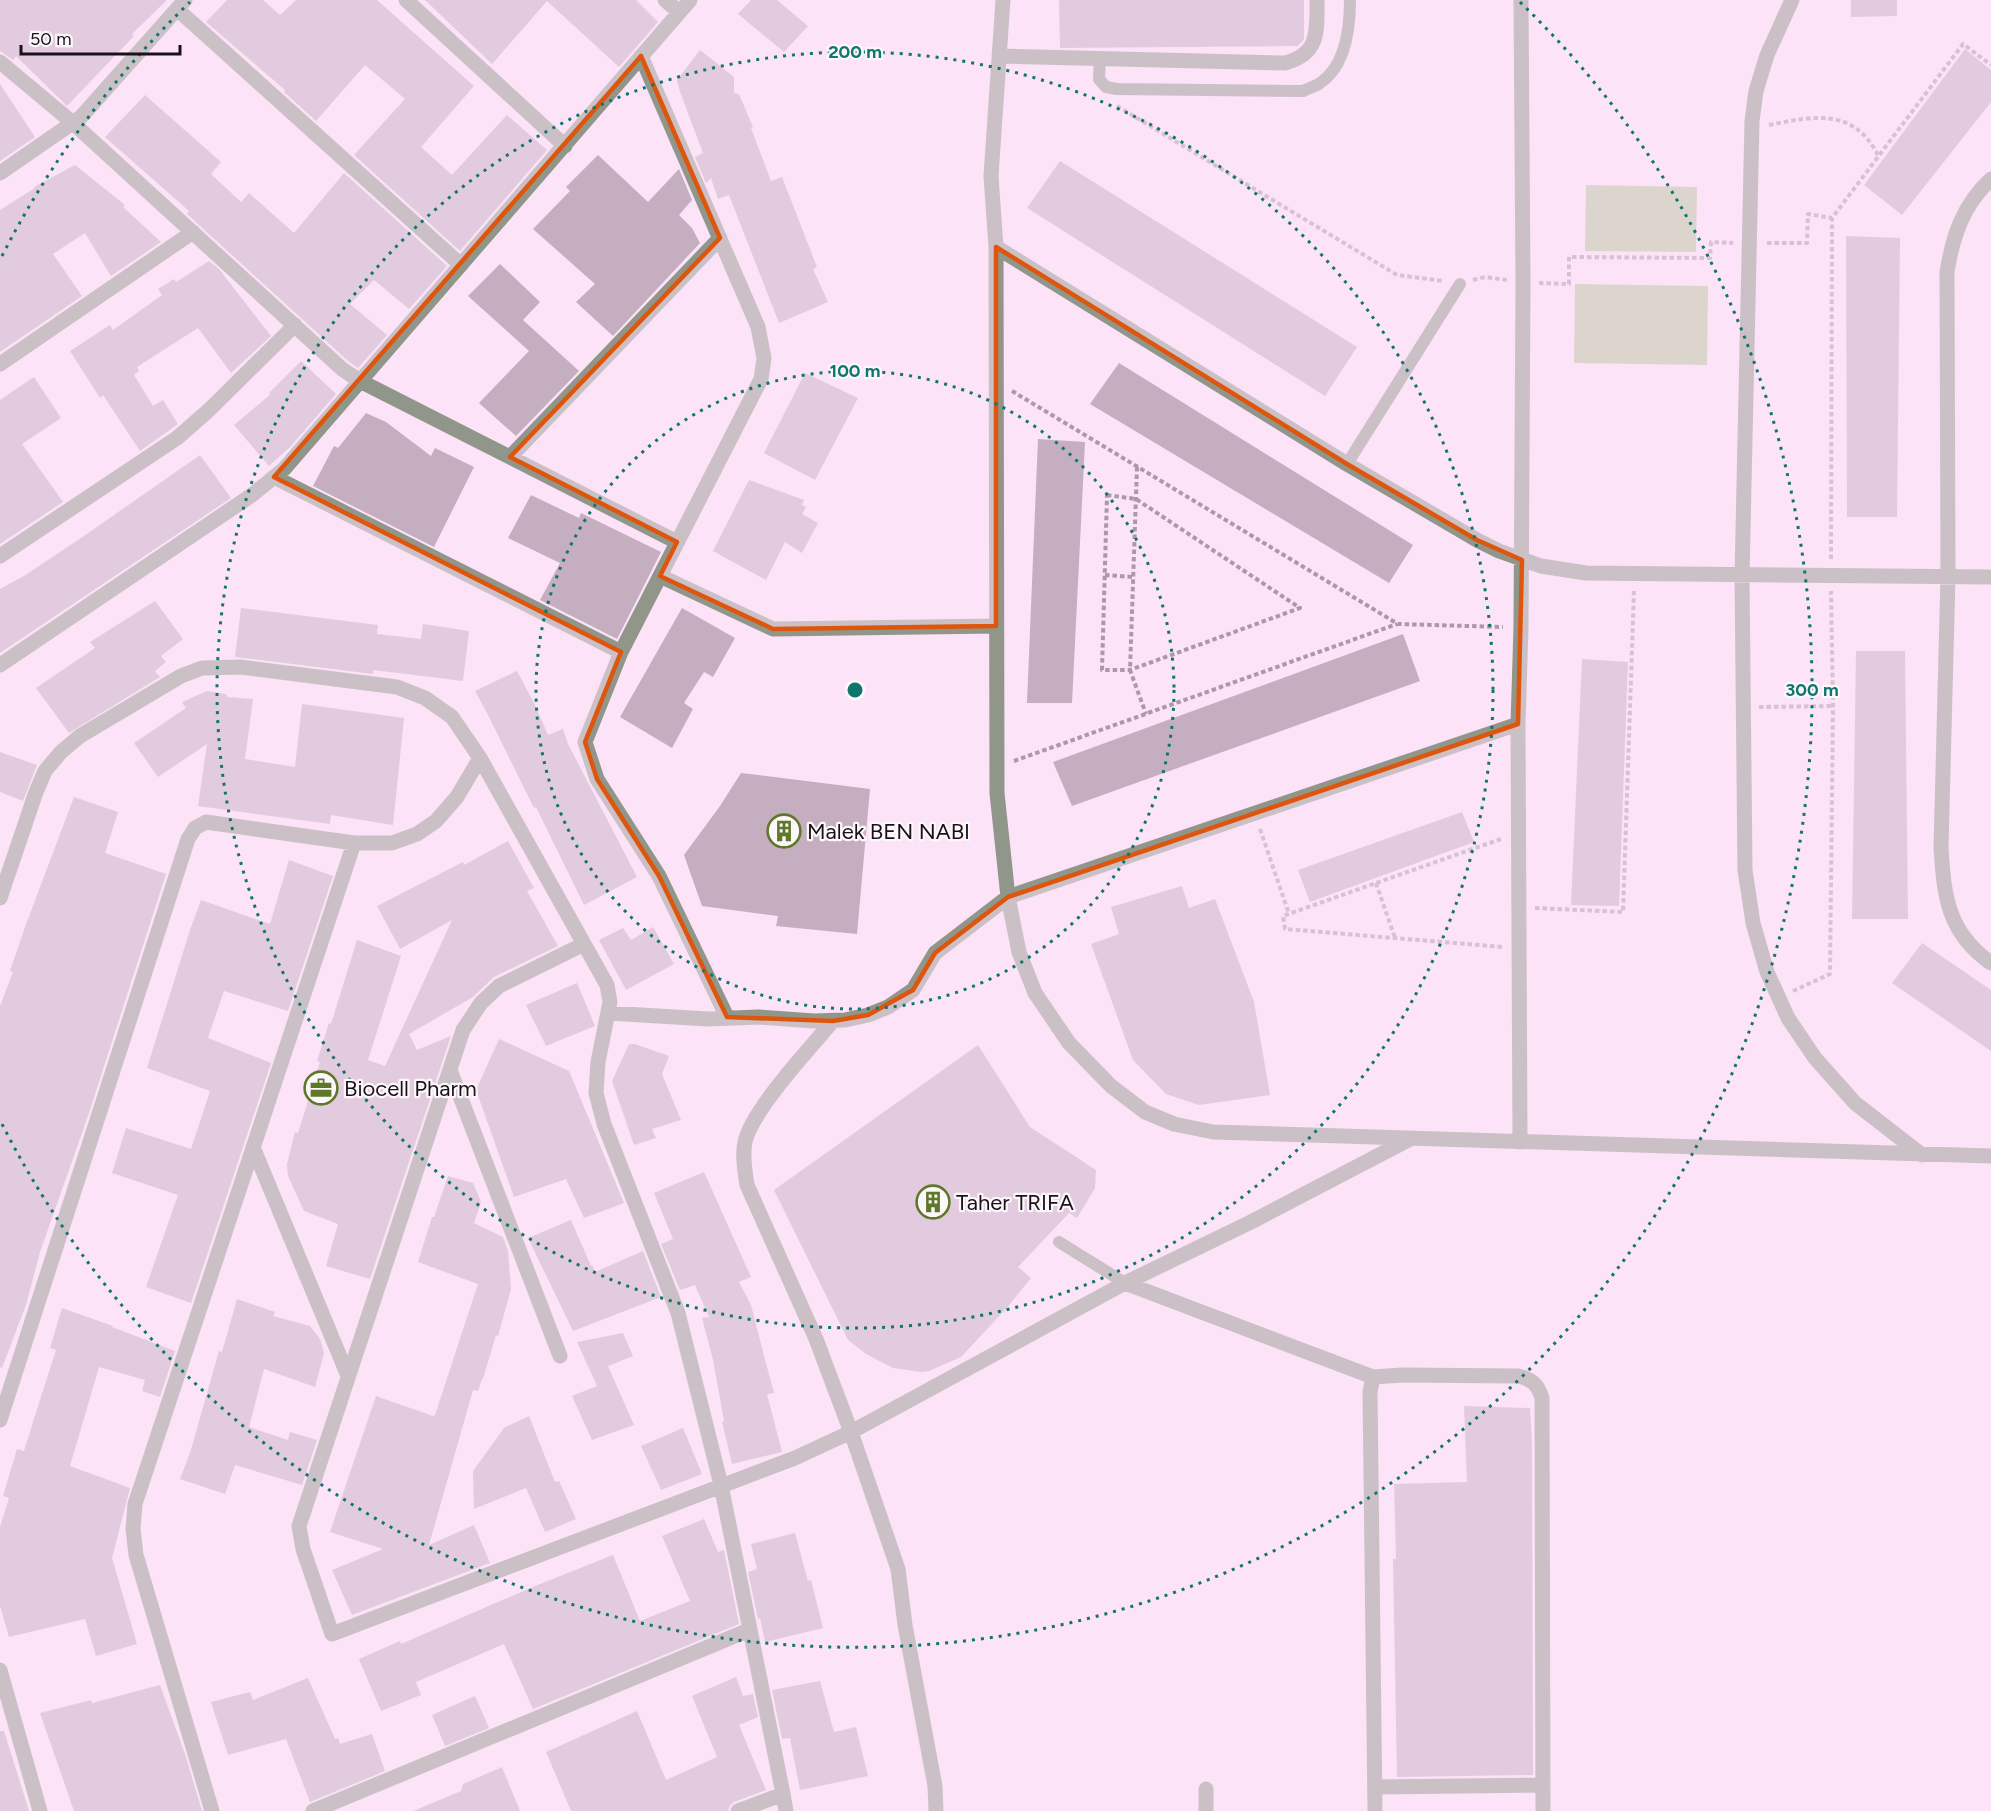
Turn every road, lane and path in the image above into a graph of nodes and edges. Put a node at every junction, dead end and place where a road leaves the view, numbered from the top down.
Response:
1 (405, 0) edge
2 (665, 0) edge
3 (690, 0) edge
4 (1003, 0) edge
5 (1317, 0) edge
6 (1350, 0) edge
7 (1521, 0) edge
8 (1792, 0) edge
9 (181, 5) edge
10 (679, 12) junction
11 (641, 56) junction
12 (999, 56) junction
13 (1100, 58) junction
14 (0, 62) edge
15 (1991, 65) edge
16 (1106, 87) junction
17 (73, 123) junction
18 (1752, 128) junction
19 (565, 146) junction
20 (0, 173) edge
21 (1991, 179) edge
22 (1832, 218) dead end
23 (193, 232) junction
24 (720, 238) junction
25 (1749, 244) junction
26 (996, 247) junction
27 (461, 265) junction
28 (1523, 283) junction
29 (1460, 284) junction
30 (295, 325) junction
31 (0, 363) edge
32 (360, 381) junction
33 (996, 381) junction
34 (510, 457) junction
35 (1347, 464) junction
36 (1137, 467) junction
37 (274, 477) junction
38 (1136, 499) junction
39 (677, 542) junction
40 (0, 556) edge
41 (1522, 560) junction
42 (1634, 574) junction
43 (1106, 575) junction
44 (660, 576) junction
45 (1742, 576) junction
46 (1948, 576) junction
47 (1133, 577) junction
48 (1991, 577) edge
49 (1398, 624) junction
50 (996, 626) junction
51 (1521, 627) junction
52 (621, 652) junction
53 (0, 665) edge
54 (1130, 670) junction
55 (1833, 706) dead end
56 (1743, 707) junction
57 (1146, 714) junction
58 (1518, 724) junction
59 (480, 758) junction
60 (997, 767) junction
61 (1255, 813) junction
62 (1519, 833) junction
63 (354, 843) junction
64 (1376, 883) junction
65 (1008, 897) junction
66 (0, 898) edge
67 (1519, 908) junction
68 (1289, 914) junction
69 (1395, 938) junction
70 (584, 944) junction
71 (1519, 948) junction
72 (1991, 963) edge
73 (1830, 974) dead end
74 (1778, 997) junction
75 (608, 1013) junction
76 (727, 1017) junction
77 (833, 1020) junction
78 (450, 1070) junction
79 (1411, 1138) junction
80 (1520, 1142) junction
81 (253, 1147) junction
82 (1922, 1155) junction
83 (1991, 1156) edge
84 (1059, 1242) dead end
85 (1125, 1283) junction
86 (560, 1356) dead end
87 (348, 1376) junction
88 (1373, 1377) junction
89 (0, 1420) edge
90 (851, 1432) junction
91 (721, 1485) junction
92 (749, 1630) junction
93 (0, 1670) edge
94 (1543, 1785) junction
95 (1375, 1787) junction
96 (1206, 1789) dead end
97 (783, 1794) junction
98 (40, 1811) edge
99 (212, 1811) edge
100 (313, 1811) edge
101 (738, 1811) edge
102 (786, 1811) edge
103 (936, 1811) edge
104 (1206, 1811) edge
105 (1375, 1811) edge
106 (1544, 1811) edge

1 - 19 street
2 - 10 street
3 - 10 street
4 - 12 street
5 - 13 street
6 - 16 lane
7 - 28 street
8 - 18 street
9 - 17 street
9 - 27 street
10 - 11 street
11 - 19 street
11 - 24 street
12 - 13 street
12 - 26 street
13 - 16 lane
14 - 17 street
15 - 18 path
16 - 29 path
17 - 20 street
17 - 23 street
18 - 25 street
19 - 27 street
21 - 46 street
22 - 25 path
23 - 30 street
23 - 31 street
24 - 34 street
24 - 39 street
25 - 28 path
25 - 45 street
26 - 33 street
26 - 35 street
27 - 32 street
28 - 29 path
28 - 41 street
29 - 35 lane
30 - 32 street
30 - 40 street
32 - 34 street
32 - 37 street
33 - 36 path
33 - 50 street
34 - 39 street
35 - 41 street
36 - 38 path
36 - 49 path
37 - 52 street
37 - 53 street
38 - 43 path
38 - 47 path
38 - 54 path
39 - 44 street
41 - 42 street
41 - 51 street
42 - 45 street
42 - 67 path
43 - 47 path
43 - 54 path
44 - 50 street
44 - 52 street
45 - 46 street
45 - 56 street
46 - 48 street
46 - 72 street
47 - 54 path
49 - 51 path
49 - 57 path
50 - 60 street
51 - 58 street
52 - 76 street
54 - 57 path
55 - 56 path
56 - 74 street
57 - 60 path
58 - 61 street
58 - 62 street
59 - 63 street
59 - 66 street
59 - 70 street
60 - 65 street
61 - 65 street
61 - 68 path
62 - 64 path
62 - 67 street
63 - 81 street
63 - 89 street
64 - 68 path
64 - 69 path
65 - 77 street
65 - 79 street
67 - 71 street
68 - 69 path
69 - 71 path
70 - 75 street
70 - 78 street
71 - 80 street
73 - 74 path
74 - 82 street
75 - 76 street
75 - 91 street
76 - 77 street
77 - 90 street
78 - 86 street
78 - 87 street
79 - 80 street
79 - 85 street
80 - 82 street
81 - 87 street
81 - 99 street
82 - 83 street
84 - 85 lane
85 - 88 street
85 - 90 street
87 - 91 street
88 - 94 street
88 - 95 street
90 - 91 street
90 - 103 street
91 - 92 street
92 - 97 street
92 - 100 street
93 - 98 street
94 - 95 street
94 - 106 street
95 - 105 street
96 - 104 street
97 - 101 street
97 - 102 street

